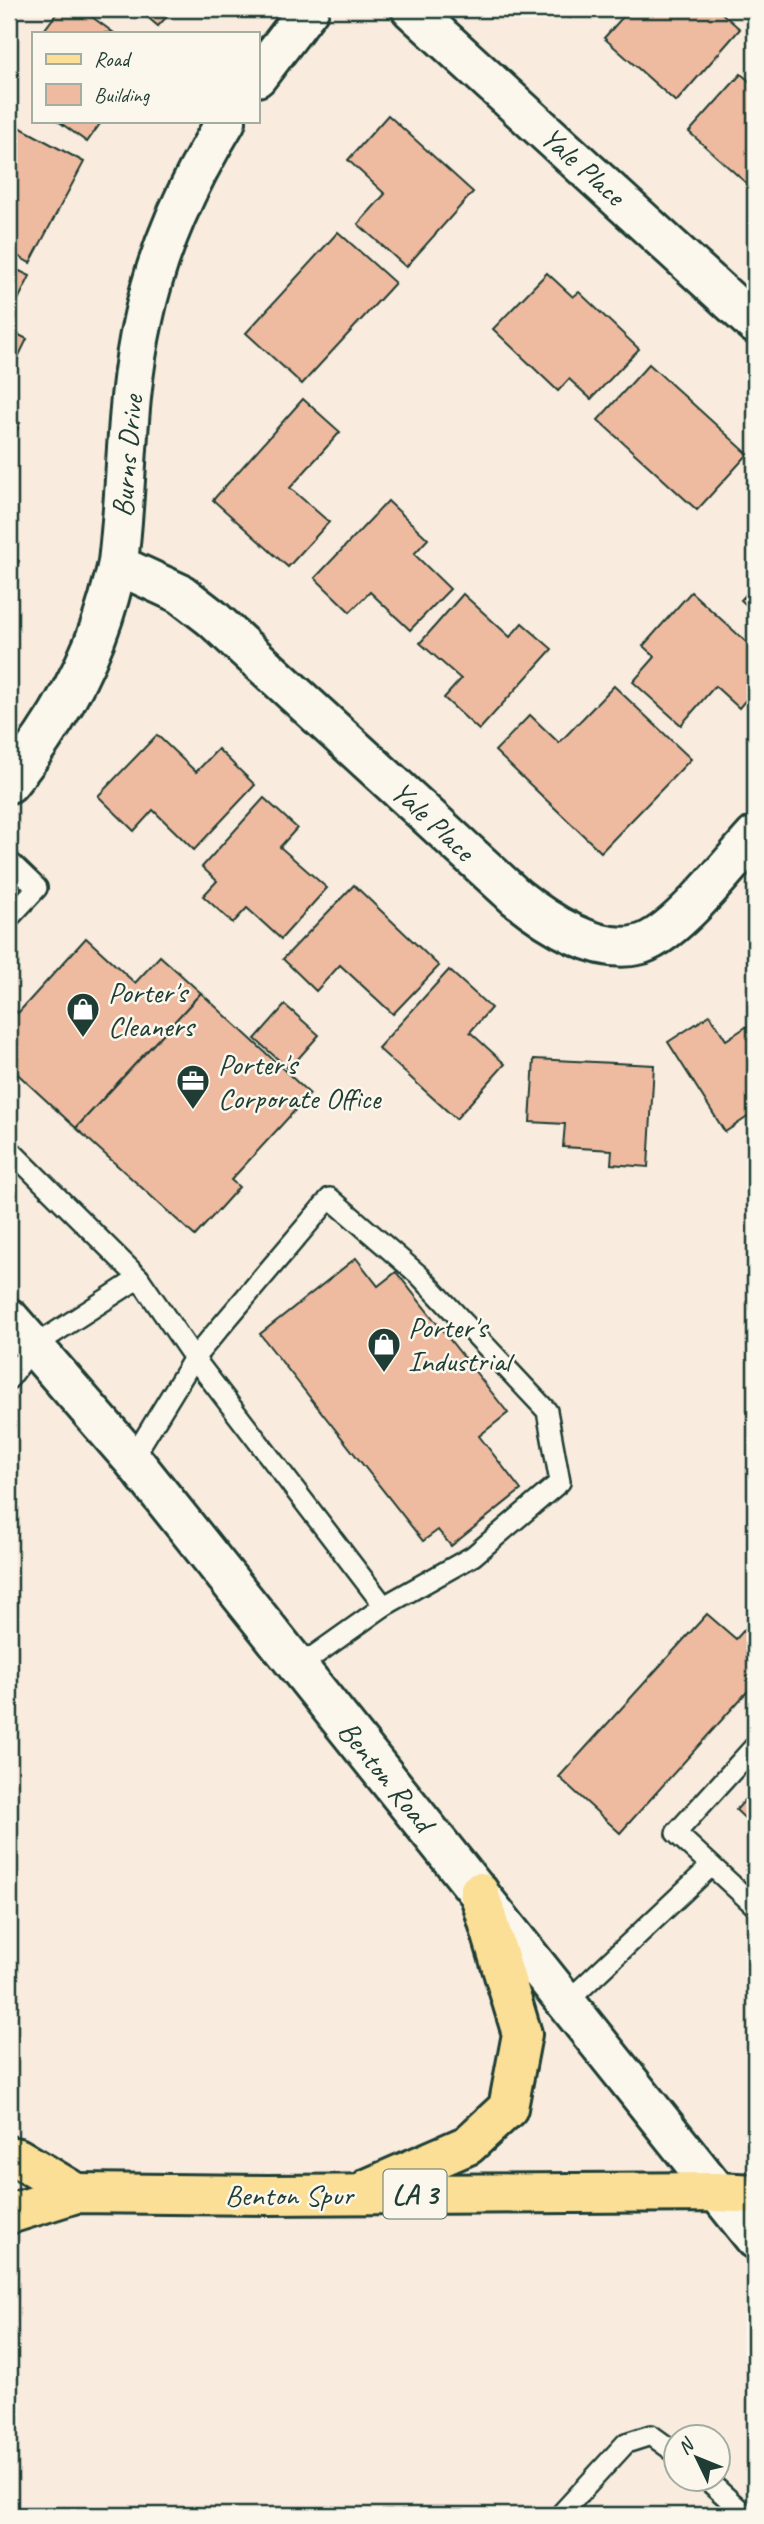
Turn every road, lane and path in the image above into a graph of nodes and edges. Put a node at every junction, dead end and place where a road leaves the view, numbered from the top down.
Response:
1 (309, 9) edge
2 (411, 9) edge
3 (259, 74) edge
4 (225, 122) edge
5 (755, 324) edge
6 (118, 565) junction
7 (9, 783) edge
8 (755, 836) edge
9 (9, 861) edge
10 (9, 918) edge
11 (9, 1149) edge
12 (139, 1278) junction
13 (9, 1318) edge
14 (34, 1346) junction
15 (194, 1359) junction
16 (9, 1379) edge
17 (132, 1459) junction
18 (384, 1606) junction
19 (298, 1667) junction
20 (755, 1746) edge
21 (711, 1866) junction
22 (479, 1892) junction
23 (755, 1906) edge
24 (567, 2001) junction
25 (9, 2156) edge
26 (718, 2192) junction
27 (76, 2193) junction
28 (353, 2194) junction
29 (755, 2194) edge
30 (9, 2214) edge
31 (755, 2239) edge
32 (662, 2443) edge
33 (720, 2492) edge
34 (560, 2515) edge
35 (746, 2515) edge

1 - 3 street
2 - 5 street, Yale Place
4 - 6 street, Burns Drive
6 - 7 street, Burns Drive
6 - 8 street, Yale Place
9 - 10 lane
11 - 12 lane
12 - 14 lane
12 - 15 lane
13 - 14 street, Benton Road
14 - 16 lane
14 - 17 street, Benton Road
15 - 17 lane
15 - 18 lane
15 - 18 lane
17 - 19 street, Benton Road
18 - 19 lane
19 - 22 street, Benton Road
20 - 21 lane
21 - 23 lane
21 - 24 lane
22 - 24 street, Benton Road
22 - 28 main road
24 - 26 street, Benton Road
25 - 27 main road
26 - 28 main road, Benton Spur / LA 3
26 - 29 main road, Benton Spur / LA 3
26 - 31 street, Benton Road
27 - 28 main road, Benton Spur / LA 3
27 - 30 main road, Benton Spur / LA 3
32 - 34 lane
33 - 35 lane

